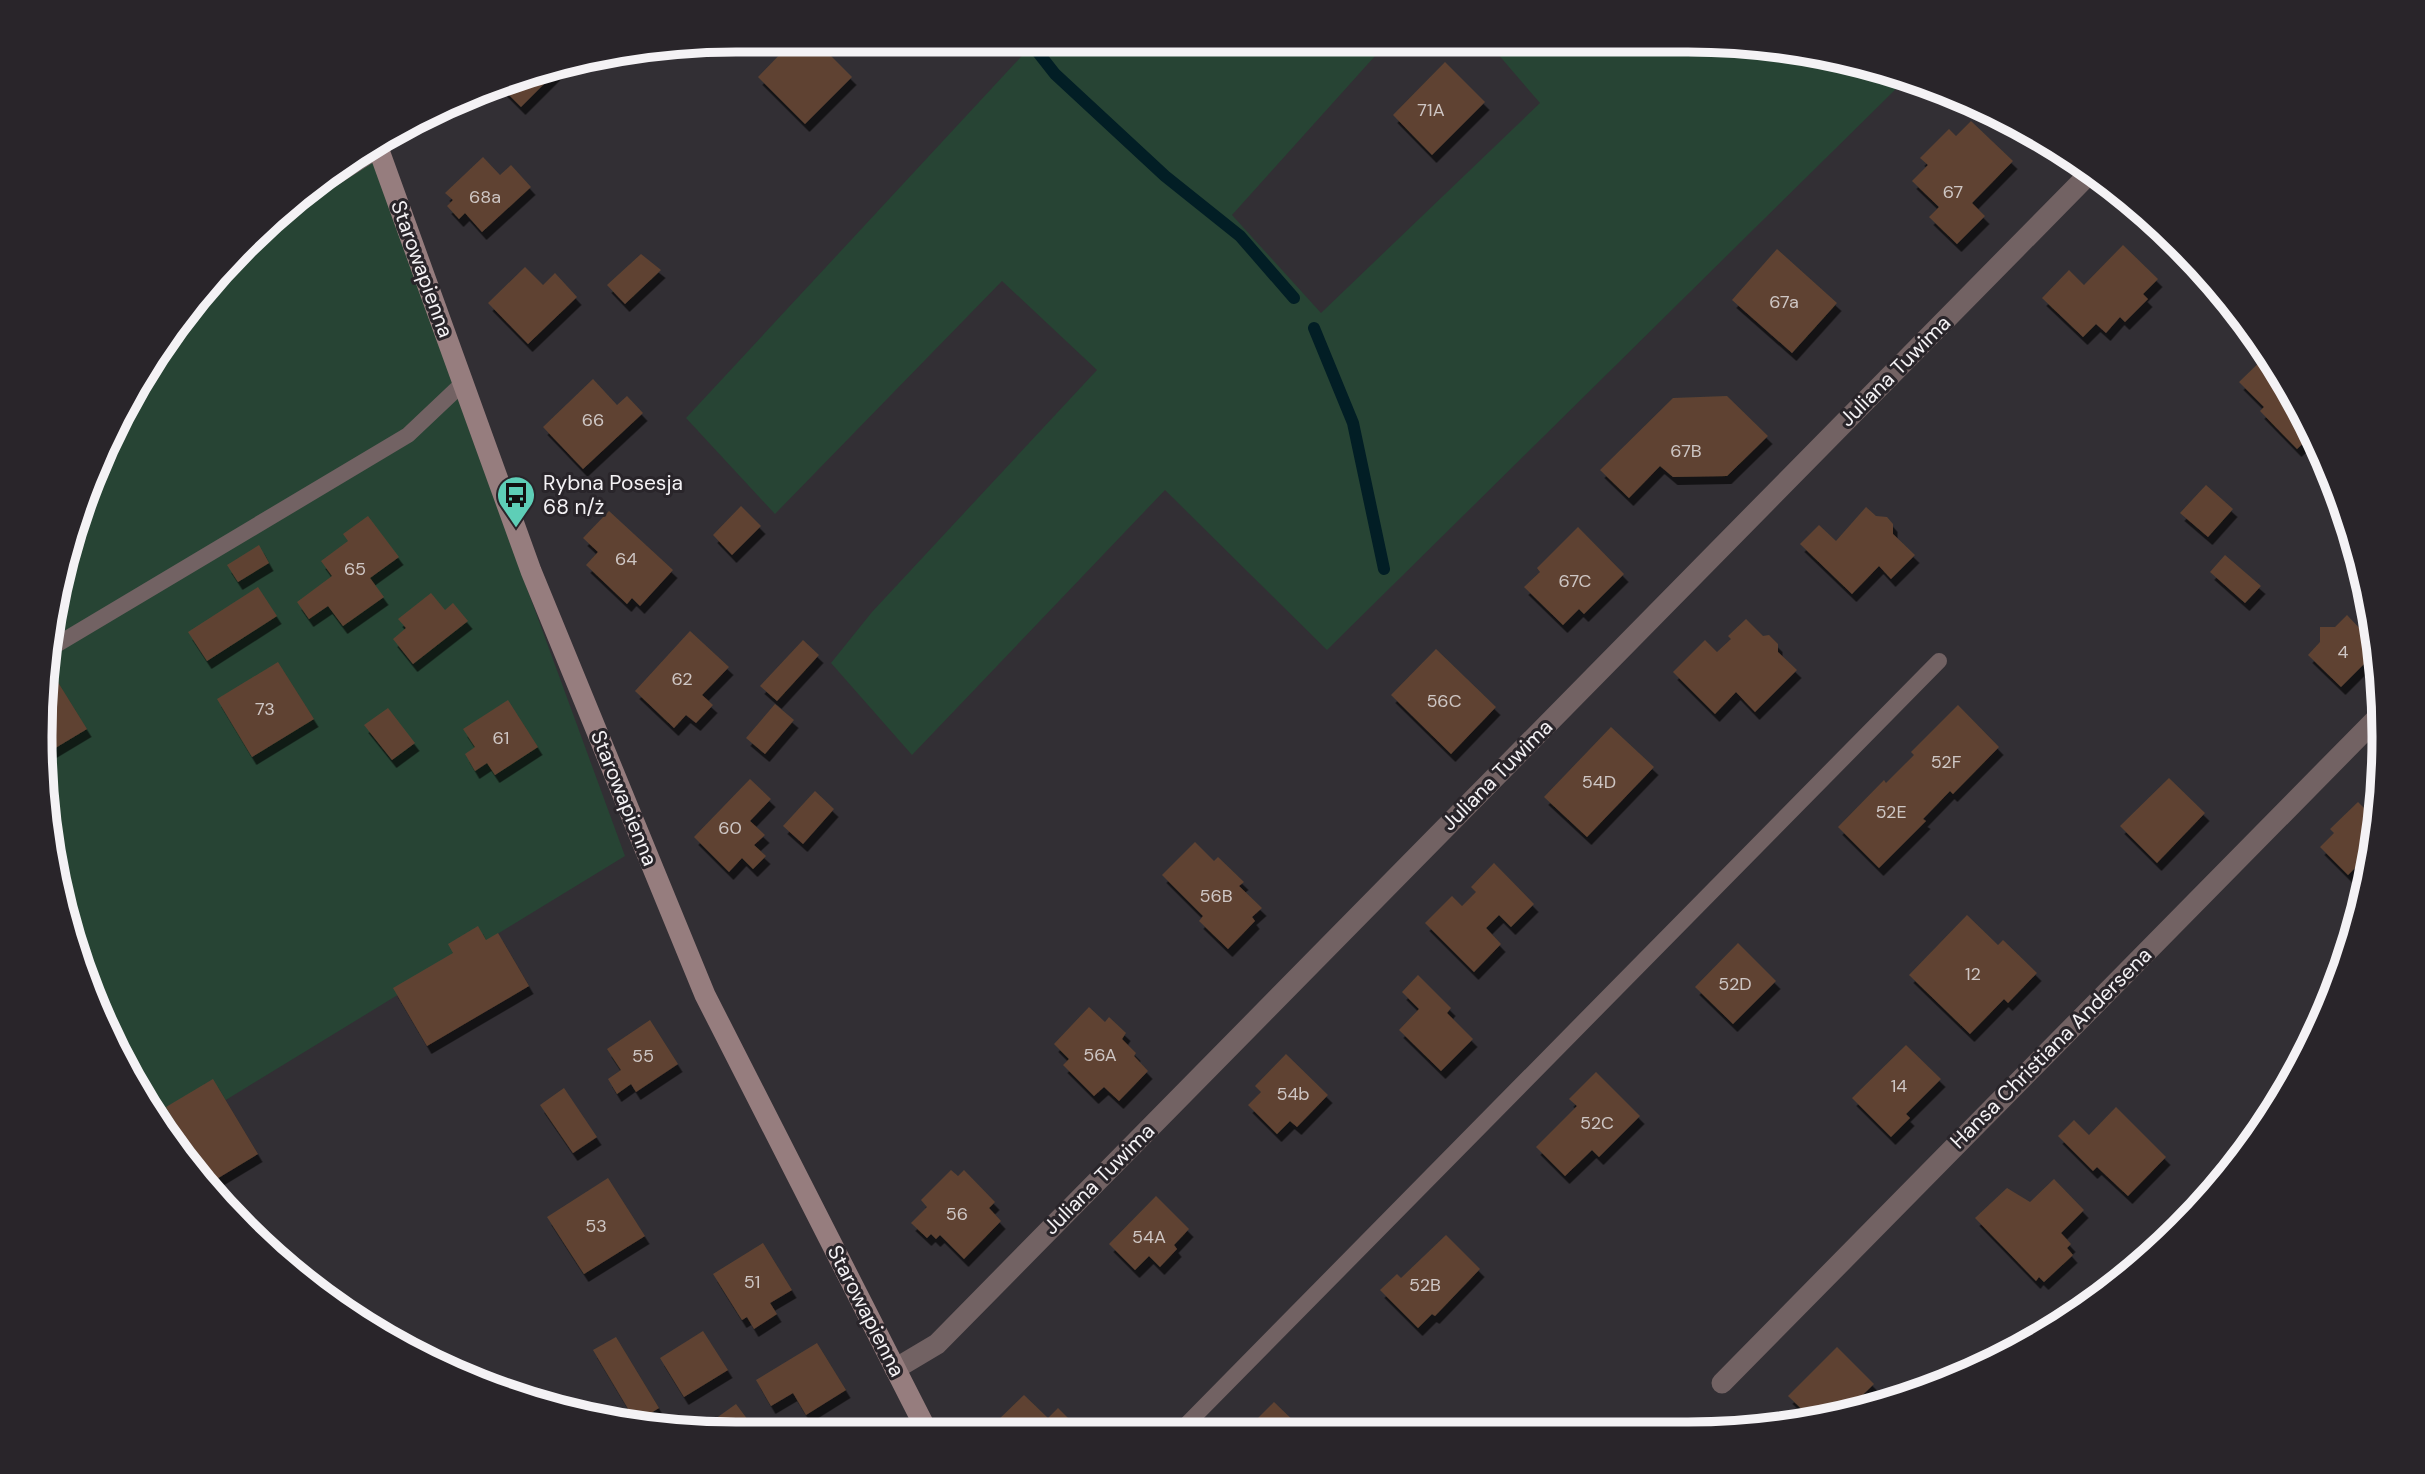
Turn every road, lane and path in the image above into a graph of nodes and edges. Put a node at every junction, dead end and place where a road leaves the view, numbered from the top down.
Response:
1 (380, 153) edge
2 (2084, 179) edge
3 (463, 383) junction
4 (59, 643) edge
5 (1939, 661) dead end
6 (2372, 723) edge
7 (895, 1369) junction
8 (1722, 1383) dead end
9 (922, 1422) edge
10 (1189, 1422) edge

1 - 3 street, Starowapienna
2 - 7 street, Juliana Tuwima
3 - 4 lane
3 - 7 street, Starowapienna
5 - 10 lane
6 - 8 street, Hansa Christiana Andersena
7 - 9 street, Starowapienna

